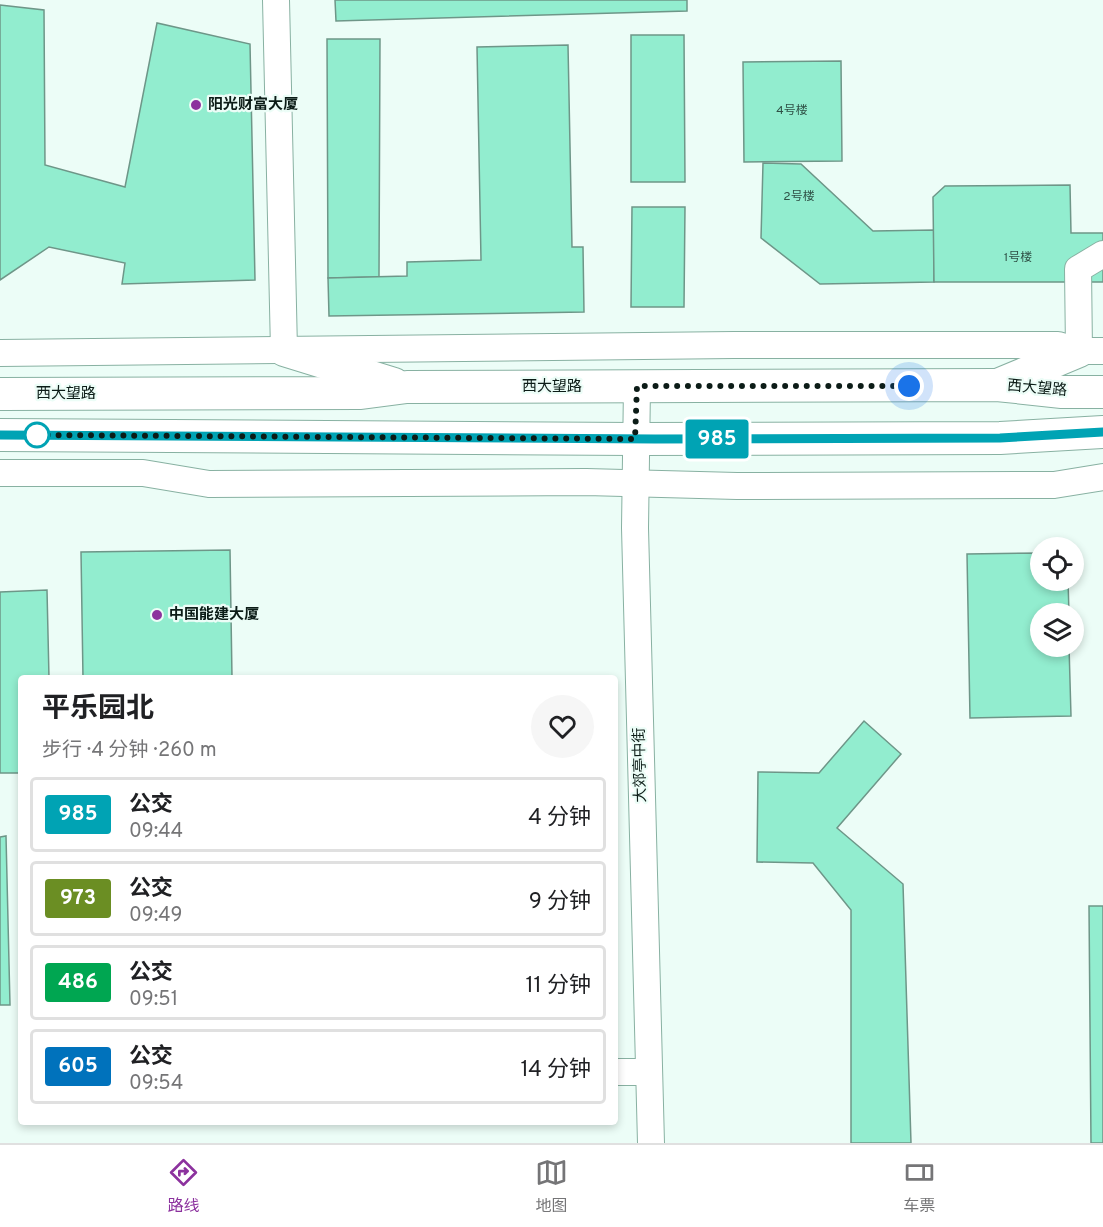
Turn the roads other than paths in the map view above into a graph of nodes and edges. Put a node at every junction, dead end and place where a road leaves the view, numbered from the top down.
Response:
1 (276, 0) edge
2 (1103, 254) edge
3 (284, 350) junction
4 (1091, 351) edge
5 (0, 353) edge
6 (997, 385) junction
7 (637, 386) junction
8 (407, 387) junction
9 (1103, 392) edge
10 (0, 394) edge
11 (1103, 432) edge
12 (0, 435) edge
13 (635, 439) junction
14 (0, 474) edge
15 (1103, 477) edge
16 (635, 483) junction
17 (618, 1072) edge
18 (649, 1072) junction
19 (651, 1143) edge

1 - 3 street
2 - 4 street
3 - 4 street
3 - 5 street
3 - 8 main road
4 - 6 main road
6 - 7 main road, 西大望路
6 - 9 main road, 西大望路
7 - 8 main road, 西大望路
7 - 13 street, 大郊亭中街
8 - 10 main road, 西大望路
11 - 13 main road
12 - 13 main road
13 - 16 street, 大郊亭中街
14 - 16 street
15 - 16 street
16 - 18 street, 大郊亭中街
17 - 18 street
18 - 19 street, 大郊亭中街

